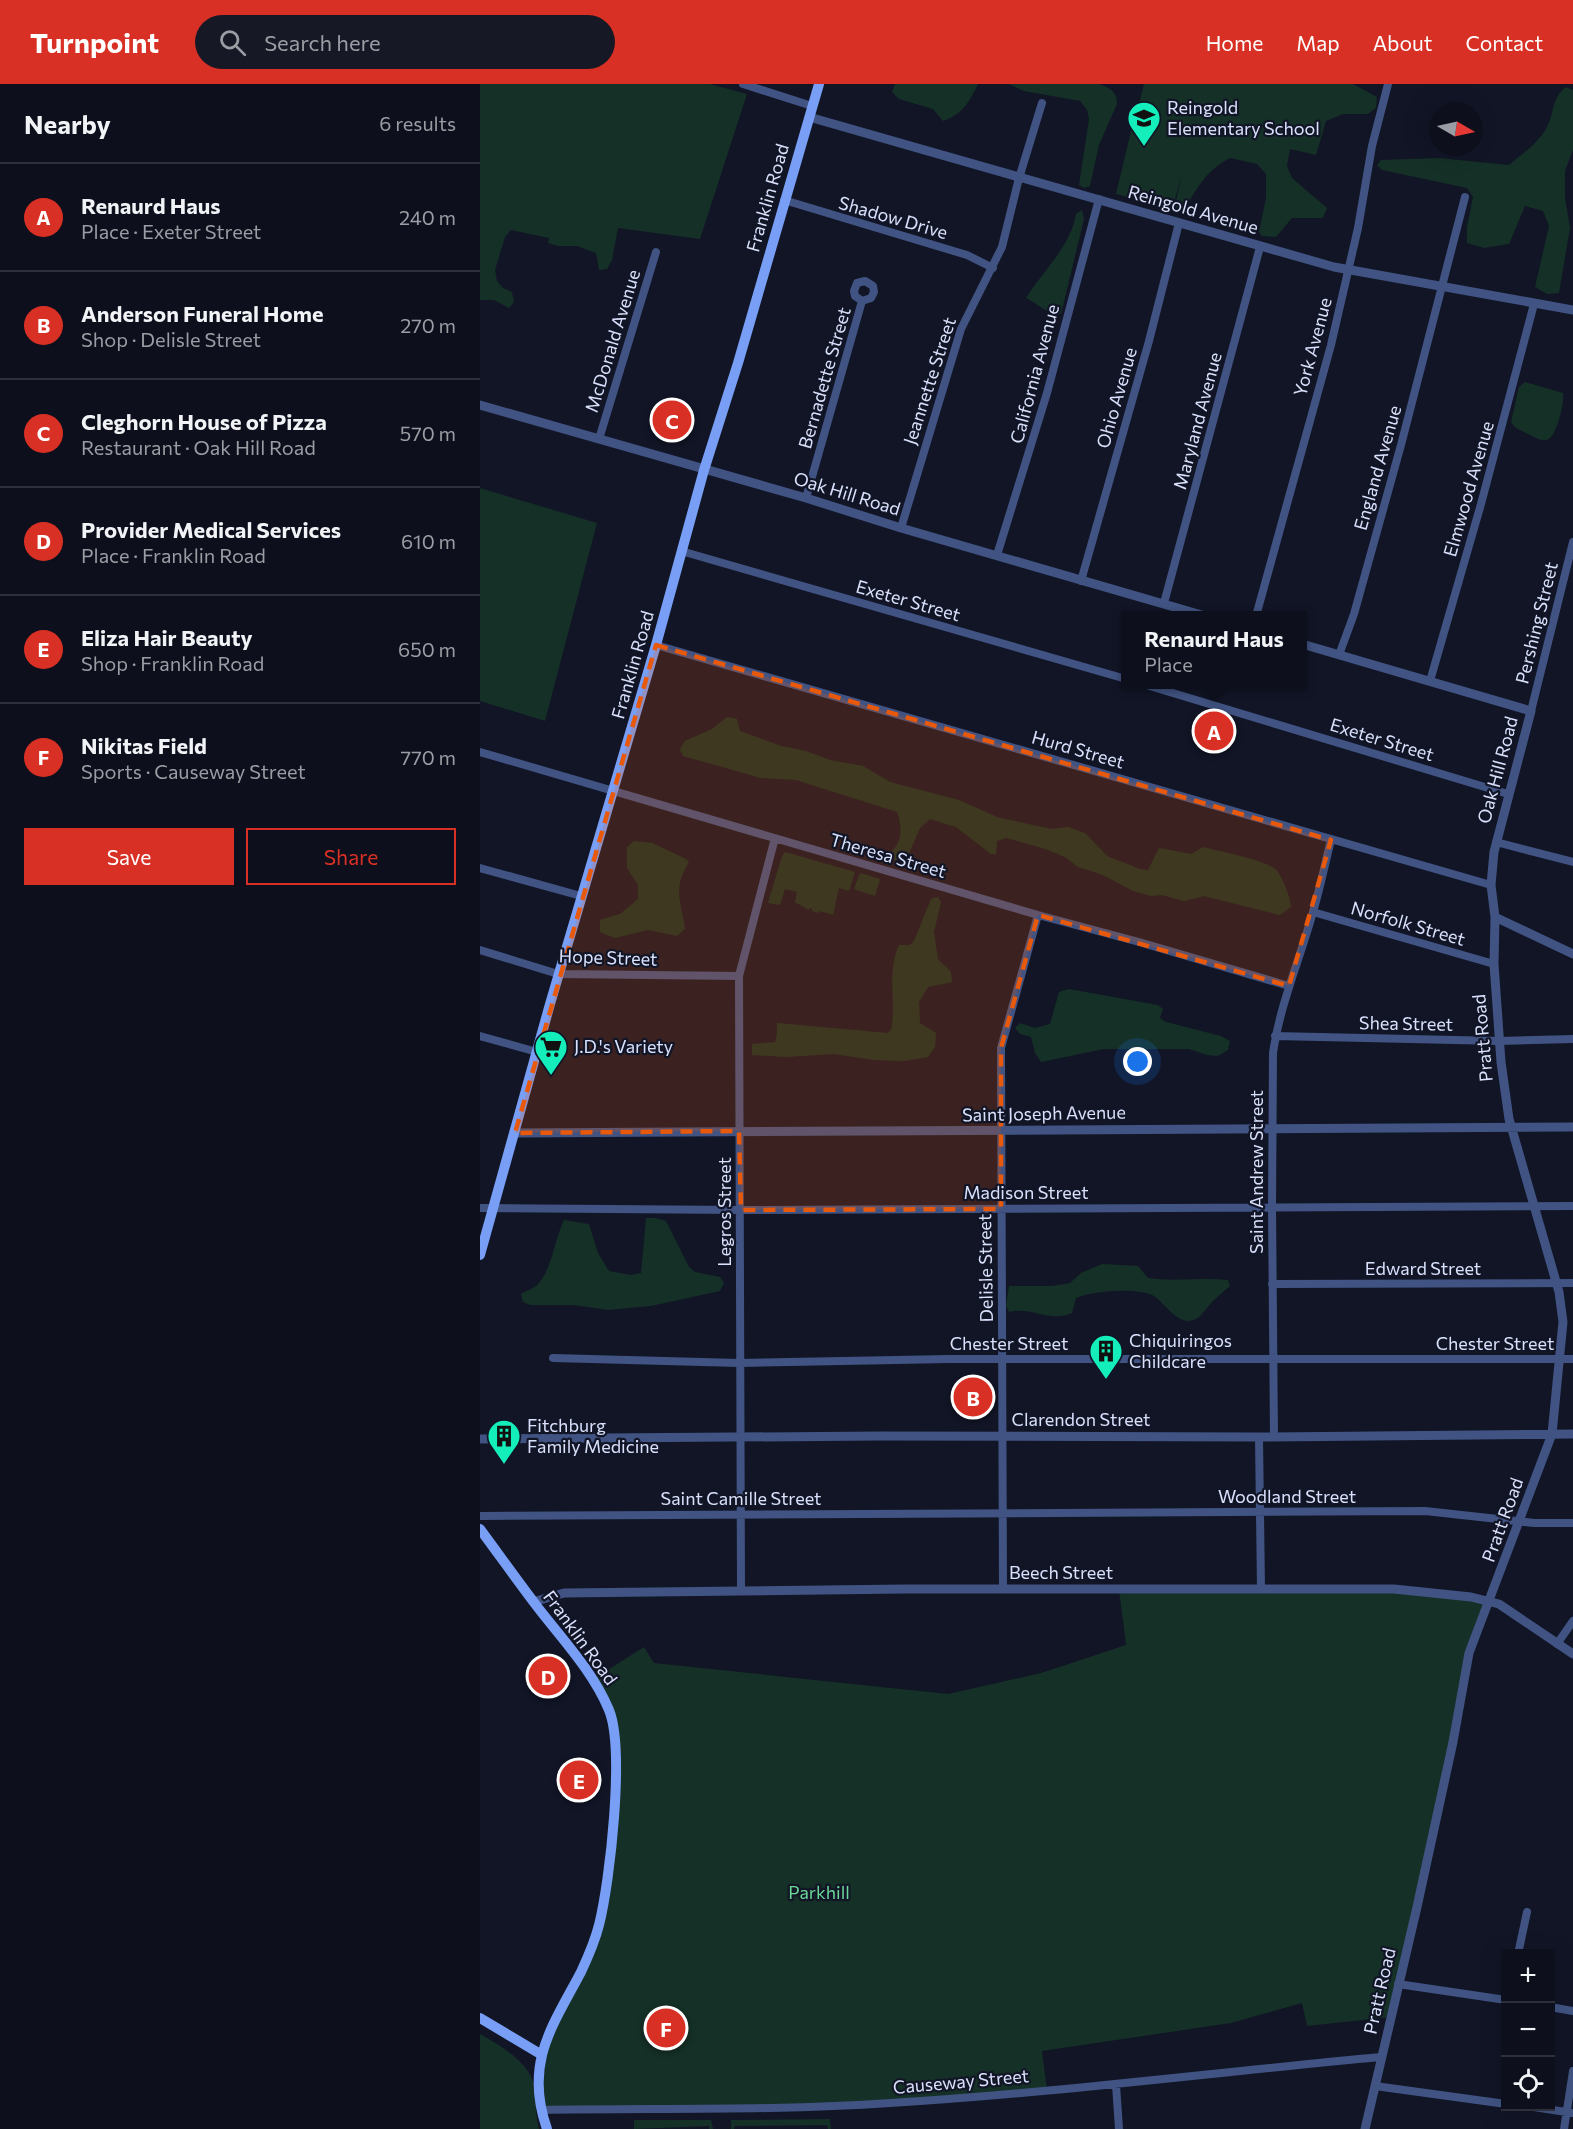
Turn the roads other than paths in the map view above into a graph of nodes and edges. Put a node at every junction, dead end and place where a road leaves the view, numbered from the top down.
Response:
1 (743, 84) edge
2 (819, 84) edge
3 (1388, 84) edge
4 (1042, 104) dead end
5 (812, 106) junction
6 (808, 117) junction
7 (1019, 178) junction
8 (1465, 197) dead end
9 (1099, 199) junction
10 (784, 200) junction
11 (1179, 223) junction
12 (1260, 247) junction
13 (656, 252) dead end
14 (993, 268) junction
15 (1348, 270) junction
16 (1441, 288) junction
17 (862, 301) dead end
18 (1534, 304) junction
19 (1573, 310) edge
20 (480, 405) edge
21 (599, 439) junction
22 (704, 470) junction
23 (806, 498) junction
24 (901, 528) junction
25 (1573, 542) edge
26 (681, 551) junction
27 (997, 555) junction
28 (1081, 581) junction
29 (1164, 603) junction
30 (1191, 611) edge
31 (1257, 611) edge
32 (656, 645) junction
33 (1307, 645) edge
34 (1339, 655) junction
35 (1121, 678) edge
36 (1430, 681) junction
37 (1160, 689) edge
38 (1531, 711) junction
39 (480, 752) edge
40 (613, 790) junction
41 (1508, 794) junction
42 (775, 838) junction
43 (1331, 840) junction
44 (1496, 842) junction
45 (1573, 862) edge
46 (480, 868) edge
47 (1491, 885) junction
48 (581, 896) junction
49 (1313, 912) junction
50 (1038, 915) junction
51 (1495, 917) junction
52 (480, 950) edge
53 (1573, 954) edge
54 (1494, 964) junction
55 (558, 974) junction
56 (739, 976) junction
57 (1289, 986) junction
58 (480, 1036) edge
59 (1275, 1036) junction
60 (1573, 1040) edge
61 (1498, 1041) junction
62 (537, 1052) junction
63 (1512, 1127) junction
64 (1573, 1127) edge
65 (1272, 1128) junction
66 (739, 1131) junction
67 (1000, 1131) junction
68 (515, 1133) junction
69 (1534, 1205) junction
70 (1573, 1206) edge
71 (1272, 1207) junction
72 (480, 1208) edge
73 (494, 1208) junction
74 (1001, 1209) junction
75 (741, 1210) junction
76 (480, 1255) edge
77 (1573, 1283) edge
78 (1272, 1284) junction
79 (1557, 1284) junction
80 (553, 1358) dead end
81 (1003, 1359) junction
82 (1273, 1359) junction
83 (1561, 1359) junction
84 (1573, 1359) edge
85 (739, 1363) junction
86 (1552, 1434) junction
87 (1573, 1434) edge
88 (1002, 1436) junction
89 (741, 1437) junction
90 (1259, 1437) junction
91 (1274, 1437) junction
92 (480, 1439) edge
93 (1262, 1512) junction
94 (1001, 1513) junction
95 (741, 1515) junction
96 (480, 1516) edge
97 (1519, 1521) junction
98 (1573, 1523) edge
99 (480, 1529) edge
100 (1003, 1589) junction
101 (1261, 1589) junction
102 (741, 1590) junction
103 (533, 1602) junction
104 (1490, 1602) junction
105 (1573, 1622) edge
106 (1557, 1644) junction
107 (1573, 1654) edge
108 (1527, 1912) dead end
109 (1519, 1949) edge
110 (1398, 1984) junction
111 (1501, 2000) edge
112 (1555, 2008) edge
113 (1573, 2011) edge
114 (480, 2018) edge
115 (542, 2055) junction
116 (1381, 2057) junction
117 (1573, 2070) edge
118 (1116, 2085) junction
119 (1375, 2086) junction
120 (1501, 2103) edge
121 (541, 2110) junction
122 (1555, 2110) edge
123 (1570, 2112) edge
124 (547, 2129) edge
125 (1119, 2129) edge
126 (1365, 2129) edge
127 (1564, 2129) edge

1 - 5 street
2 - 5 main road, Franklin Road
3 - 15 street, York Avenue
4 - 7 street, Jeannette Street
5 - 6 main road, Franklin Road
6 - 7 street, Reingold Avenue
6 - 10 main road, Franklin Road
7 - 9 street, Reingold Avenue
7 - 14 street, Jeannette Street
8 - 16 street, England Avenue
9 - 11 street, Reingold Avenue
9 - 27 street, California Avenue
10 - 14 street, Shadow Drive
10 - 22 main road, Franklin Road
11 - 12 street, Reingold Avenue
11 - 28 street, Ohio Avenue
12 - 15 street, Reingold Avenue
12 - 29 street, Maryland Avenue
13 - 21 street, McDonald Avenue
14 - 24 street, Jeannette Street
15 - 16 street, Reingold Avenue
15 - 31 street, York Avenue
16 - 18 street, Reingold Avenue
16 - 34 street, England Avenue
17 - 23 street, Bernadette Street
18 - 19 street, Reingold Avenue
18 - 36 street, Elmwood Avenue
20 - 21 street, Oak Hill Road
21 - 22 street, Oak Hill Road
22 - 23 street, Oak Hill Road
22 - 26 main road, Franklin Road
23 - 24 street, Oak Hill Road
24 - 27 street, Oak Hill Road
25 - 38 street, Pershing Street
26 - 32 main road, Franklin Road
26 - 35 street, Exeter Street
27 - 28 street, Oak Hill Road
28 - 29 street, Oak Hill Road
29 - 30 street, Oak Hill Road
32 - 40 main road, Franklin Road
32 - 43 street, Hurd Street
33 - 34 street, Oak Hill Road
34 - 36 street, Oak Hill Road
36 - 38 street, Oak Hill Road
37 - 41 street, Exeter Street
38 - 41 street, Oak Hill Road
39 - 40 street, Theresa Street
40 - 42 street, Theresa Street
40 - 48 main road, Franklin Road
41 - 44 street, Oak Hill Road
42 - 50 street, Theresa Street
42 - 56 street, Legros Street
43 - 47 street, Hurd Street
43 - 49 street, Saint Andrew Street
44 - 45 street
44 - 47 street, Oak Hill Road
46 - 48 street
47 - 51 street, Oak Hill Road
48 - 55 main road, Franklin Road
49 - 54 street, Norfolk Street
49 - 57 street, Saint Andrew Street
50 - 57 street, Theresa Street
50 - 67 street, Delisle Street
51 - 53 street
51 - 54 street, Pratt Road
52 - 55 street, Hope Street
54 - 61 street, Pratt Road
55 - 56 street, Hope Street
55 - 62 main road, Franklin Road
56 - 66 street, Legros Street
57 - 59 street, Saint Andrew Street
58 - 62 street
59 - 61 street, Shea Street
59 - 65 street, Saint Andrew Street
60 - 61 street, Shea Street
61 - 63 street, Pratt Road
62 - 68 main road, Franklin Road
63 - 64 street, Saint Joseph Avenue
63 - 65 street, Saint Joseph Avenue
63 - 69 street, Pratt Road
65 - 67 street, Saint Joseph Avenue
65 - 71 street, Saint Andrew Street
66 - 67 street, Saint Joseph Avenue
66 - 68 street, Saint Joseph Avenue
66 - 75 street, Legros Street
67 - 74 street, Delisle Street
68 - 73 main road, Franklin Road
69 - 70 street, Madison Street
69 - 71 street, Madison Street
69 - 79 street, Pratt Road
71 - 74 street, Madison Street
71 - 78 street, Saint Andrew Street
72 - 73 street, Madison Street
73 - 75 street, Madison Street
73 - 76 main road, Franklin Road
74 - 75 street, Madison Street
74 - 81 street, Delisle Street
75 - 85 street, Legros Street
77 - 79 street, Edward Street
78 - 79 street, Edward Street
78 - 82 street, Saint Andrew Street
79 - 83 street, Pratt Road
80 - 85 street, Chester Street
81 - 82 street, Chester Street
81 - 85 street, Chester Street
81 - 88 street, Delisle Street
82 - 83 street, Chester Street
82 - 91 street, Saint Andrew Street
83 - 84 street, Chester Street
83 - 86 street, Pratt Road
85 - 89 street, Legros Street
86 - 87 street, Clarendon Street
86 - 91 street, Clarendon Street
86 - 97 street, Pratt Road
88 - 89 street, Clarendon Street
88 - 90 street, Clarendon Street
88 - 94 street, Delisle Street
89 - 92 street, Clarendon Street
89 - 95 street, Legros Street
90 - 91 street, Clarendon Street
90 - 93 street
93 - 94 street, Woodland Street
93 - 97 street, Woodland Street
93 - 101 street
94 - 95 street, Saint Camille Street
94 - 100 street, Delisle Street
95 - 96 street, Saint Camille Street
95 - 102 street, Legros Street
97 - 98 street, Woodland Street
97 - 104 street, Pratt Road
99 - 103 main road, Franklin Road
100 - 101 street, Beech Street
100 - 102 street, Beech Street
101 - 104 street, Beech Street
102 - 103 street, Beech Street
103 - 115 main road, Franklin Road
104 - 106 street, Beech Street
104 - 110 street, Pratt Road
105 - 106 street
106 - 107 street, Beech Street
108 - 109 street
110 - 111 street
110 - 116 street, Pratt Road
112 - 113 street
114 - 115 main road
115 - 121 main road, Franklin Road
116 - 118 street, Causeway Street
116 - 119 street, Pratt Road
117 - 123 street
118 - 121 street, Causeway Street
118 - 125 street
119 - 120 street
119 - 126 street, Pratt Road
121 - 124 main road, Franklin Road
122 - 123 street
123 - 127 street

